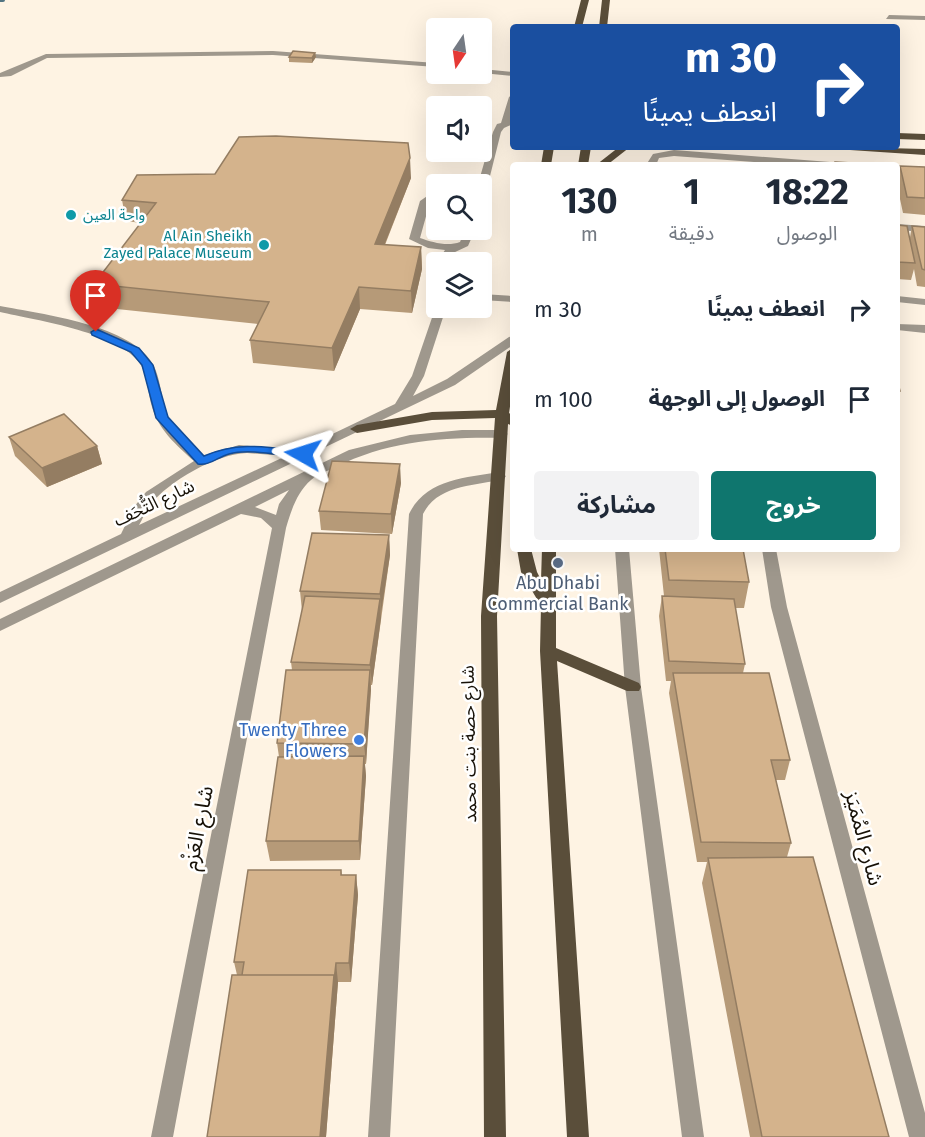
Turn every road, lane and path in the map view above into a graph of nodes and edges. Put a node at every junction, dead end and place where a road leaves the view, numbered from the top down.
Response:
1 (585, 0) edge
2 (606, 0) edge
3 (889, 16) dead end
4 (925, 18) edge
5 (579, 24) edge
6 (603, 24) edge
7 (426, 64) edge
8 (492, 72) edge
9 (510, 74) edge
10 (0, 75) edge
11 (509, 123) edge
12 (900, 136) edge
13 (925, 137) edge
14 (621, 150) edge
15 (895, 150) edge
16 (925, 152) edge
17 (605, 162) edge
18 (653, 162) edge
19 (789, 162) edge
20 (486, 174) edge
21 (426, 200) edge
22 (900, 227) edge
23 (925, 229) edge
24 (466, 240) edge
25 (457, 247) junction
26 (448, 252) edge
27 (492, 298) edge
28 (510, 299) edge
29 (900, 299) edge
30 (925, 302) edge
31 (0, 309) edge
32 (437, 318) edge
33 (900, 327) edge
34 (925, 329) edge
35 (510, 342) edge
36 (510, 389) edge
37 (400, 406) junction
38 (507, 426) edge
39 (357, 429) junction
40 (303, 454) junction
41 (202, 461) junction
42 (309, 473) junction
43 (499, 476) junction
44 (237, 509) junction
45 (279, 528) junction
46 (127, 536) junction
47 (525, 552) edge
48 (549, 552) edge
49 (622, 552) edge
50 (770, 552) edge
51 (0, 598) edge
52 (549, 606) junction
53 (0, 626) edge
54 (548, 651) junction
55 (633, 687) junction
56 (162, 1137) edge
57 (379, 1137) edge
58 (495, 1137) edge
59 (578, 1137) edge
60 (693, 1137) edge
61 (920, 1137) edge

1 - 5 main road
2 - 6 main road
3 - 4 street
7 - 10 street
8 - 9 street
11 - 20 street
12 - 13 main road
14 - 17 main road
15 - 16 main road
18 - 19 street
21 - 25 street
22 - 23 street
24 - 25 street
25 - 26 street
27 - 28 street
29 - 30 street
31 - 41 street
32 - 37 street
33 - 34 street
35 - 37 street, شارع التُّحَف
36 - 38 main road, شارع حصة بنت محمد
37 - 39 street, شارع التُّحَف
38 - 39 main road
38 - 42 street
38 - 43 main road, شارع حصة بنت محمد
39 - 40 street, شارع التُّحَف
40 - 41 street
40 - 46 street, شارع التُّحَف
41 - 46 street
42 - 44 street
42 - 45 street, شارع العَزْم
43 - 57 street
43 - 58 main road, شارع حصة بنت محمد
44 - 45 street
44 - 53 street
45 - 56 street, شارع العَزْم
46 - 51 street, شارع التُّحَف
47 - 52 main road
48 - 52 main road
49 - 55 street
50 - 61 street, شارع المُمَيَز
52 - 54 main road
54 - 55 main road
54 - 59 main road
55 - 60 street

